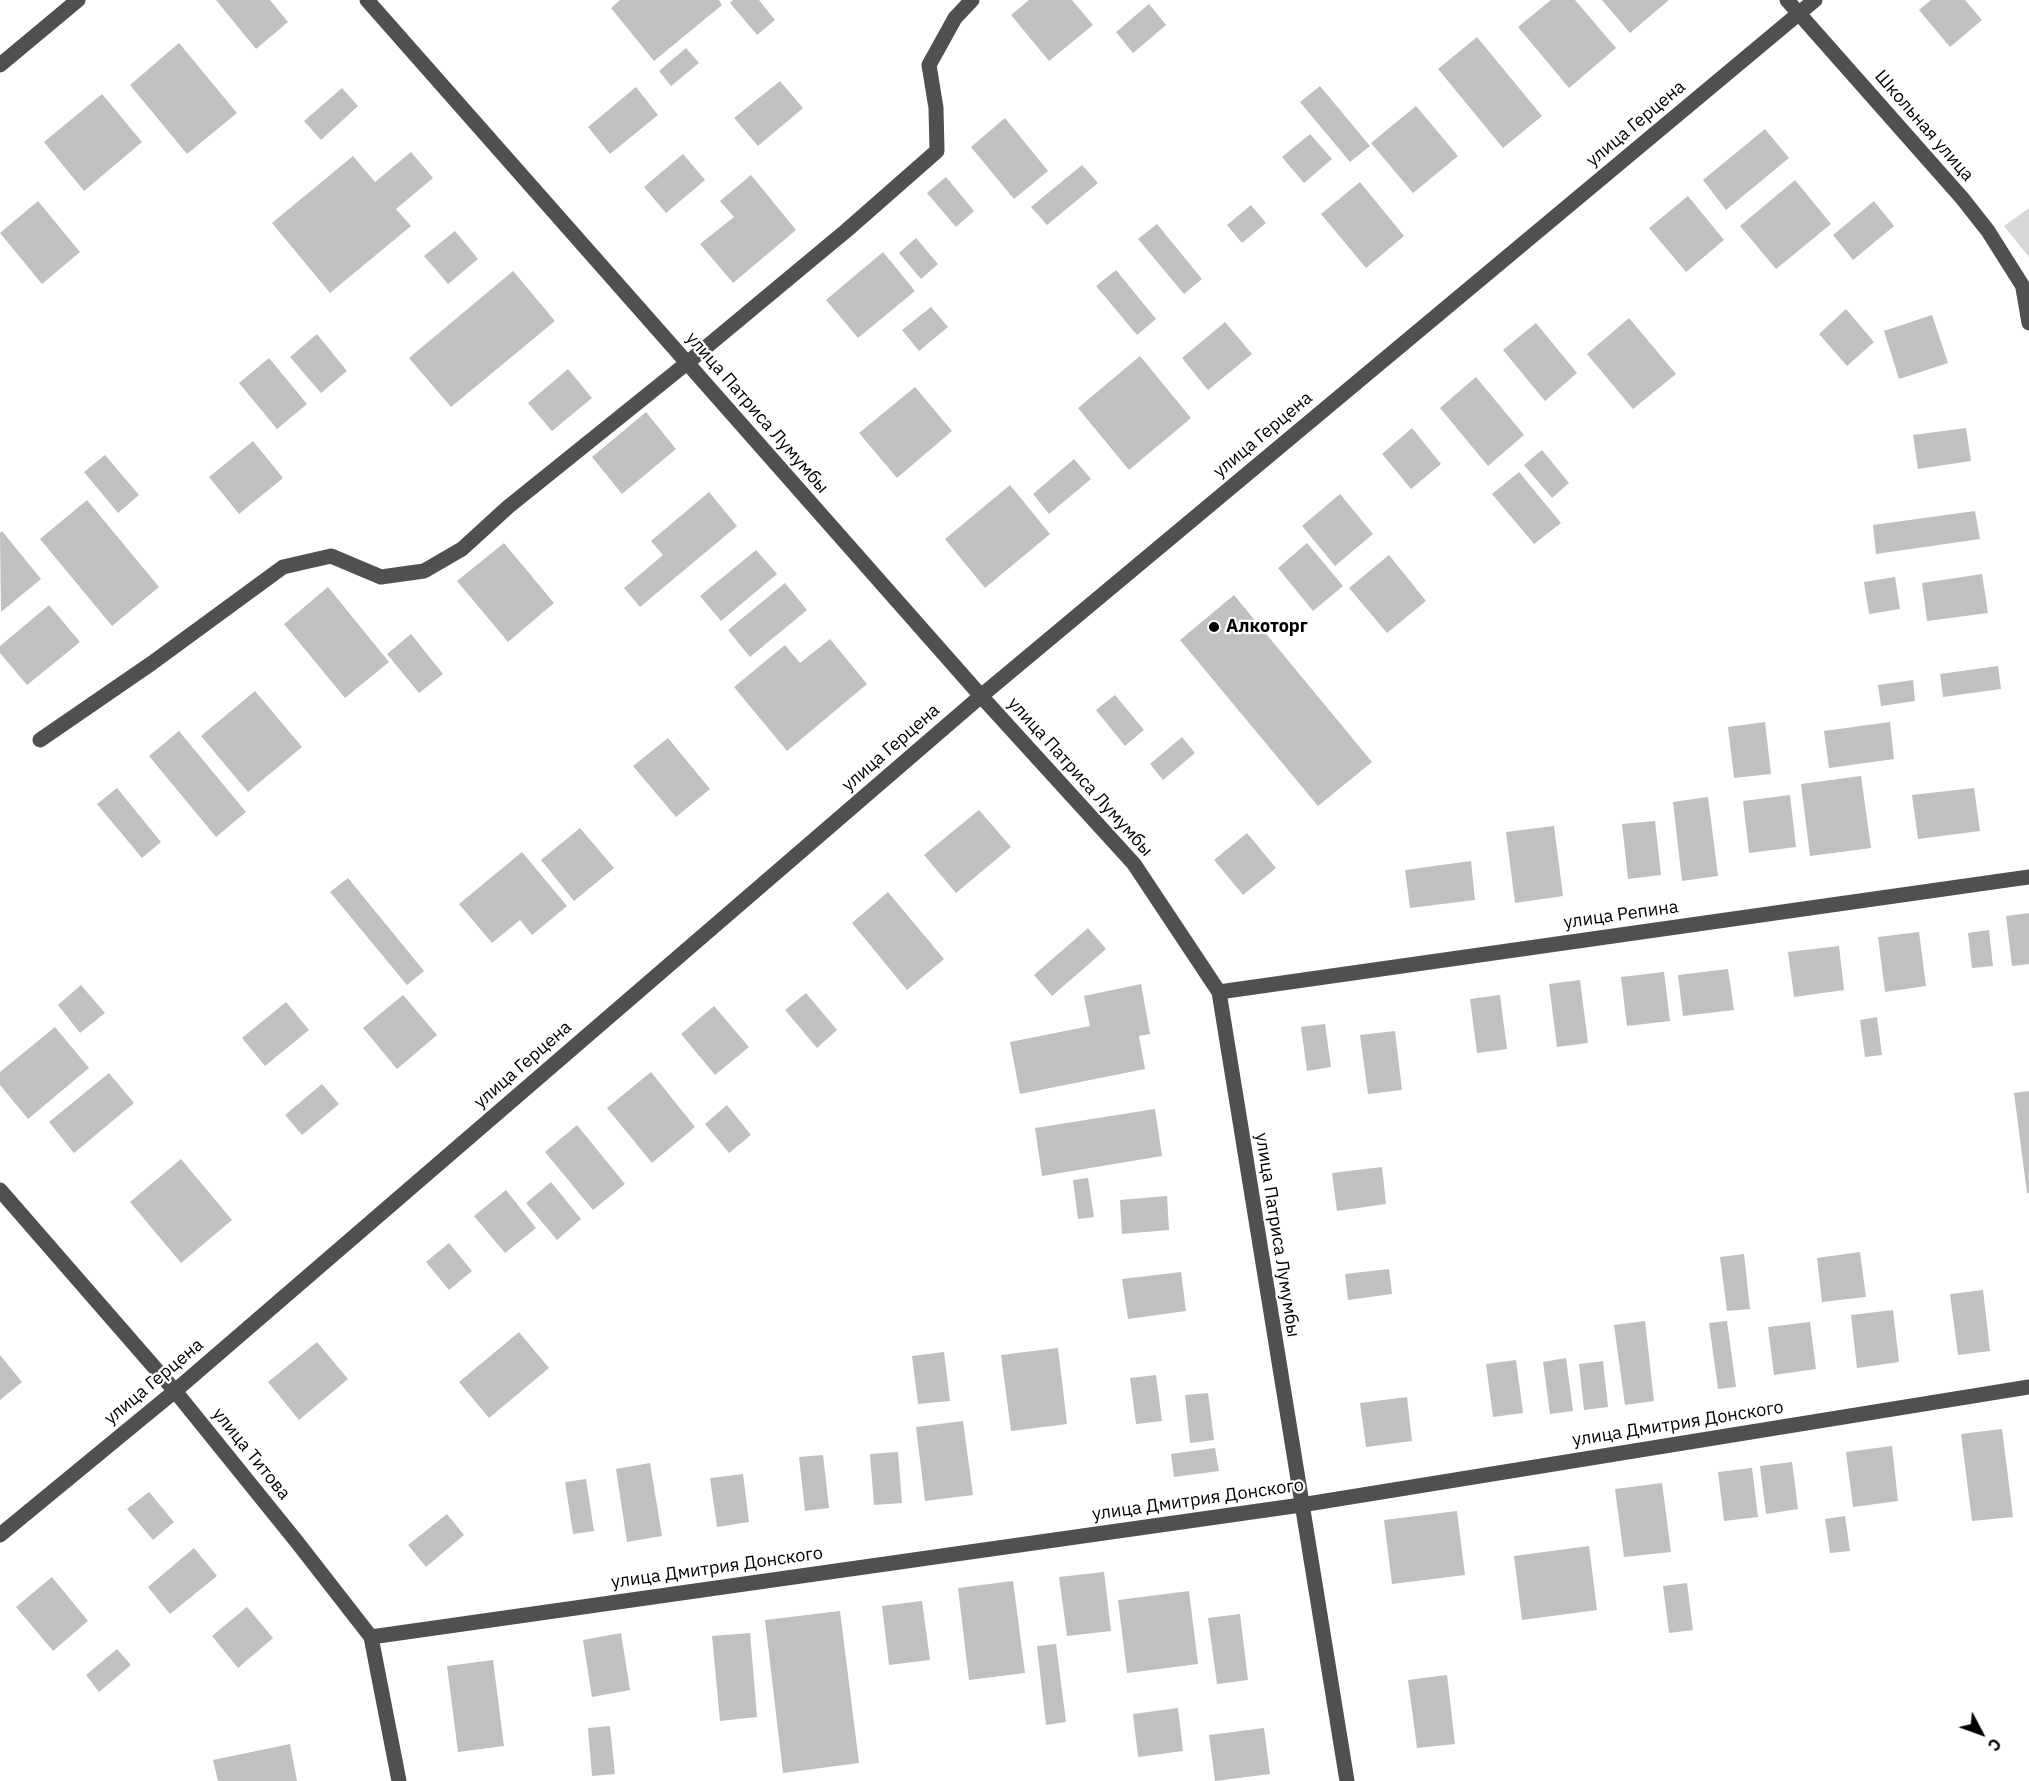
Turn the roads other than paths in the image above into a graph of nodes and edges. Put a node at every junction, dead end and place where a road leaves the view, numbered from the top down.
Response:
1 (78, 0) edge
2 (367, 0) edge
3 (972, 0) edge
4 (1787, 0) edge
5 (1815, 0) edge
6 (1799, 13) junction
7 (0, 65) edge
8 (2026, 291) edge
9 (2029, 323) edge
10 (687, 363) junction
11 (981, 696) junction
12 (40, 740) dead end
13 (2029, 877) edge
14 (1219, 992) junction
15 (0, 1190) edge
16 (2029, 1387) edge
17 (175, 1391) junction
18 (1300, 1505) junction
19 (0, 1535) edge
20 (371, 1638) junction
21 (399, 1781) edge
22 (1347, 1781) edge

1 - 7 street
2 - 10 street, улица Патриса Лумумбы
3 - 10 street
4 - 6 street, Школьная улица
5 - 6 street, улица Герцена
6 - 8 street, Школьная улица
6 - 11 street, улица Герцена
8 - 9 street, Школьная улица
10 - 11 street, улица Патриса Лумумбы
10 - 12 street
11 - 14 street, улица Патриса Лумумбы
11 - 17 street, улица Герцена
13 - 14 street, улица Репина
14 - 18 street, улица Патриса Лумумбы
15 - 17 street, улица Титова
16 - 18 street, улица Дмитрия Донского
17 - 19 street, улица Герцена
17 - 20 street, улица Титова
18 - 20 street, улица Дмитрия Донского
18 - 22 street, улица Патриса Лумумбы
20 - 21 street, улица Титова

